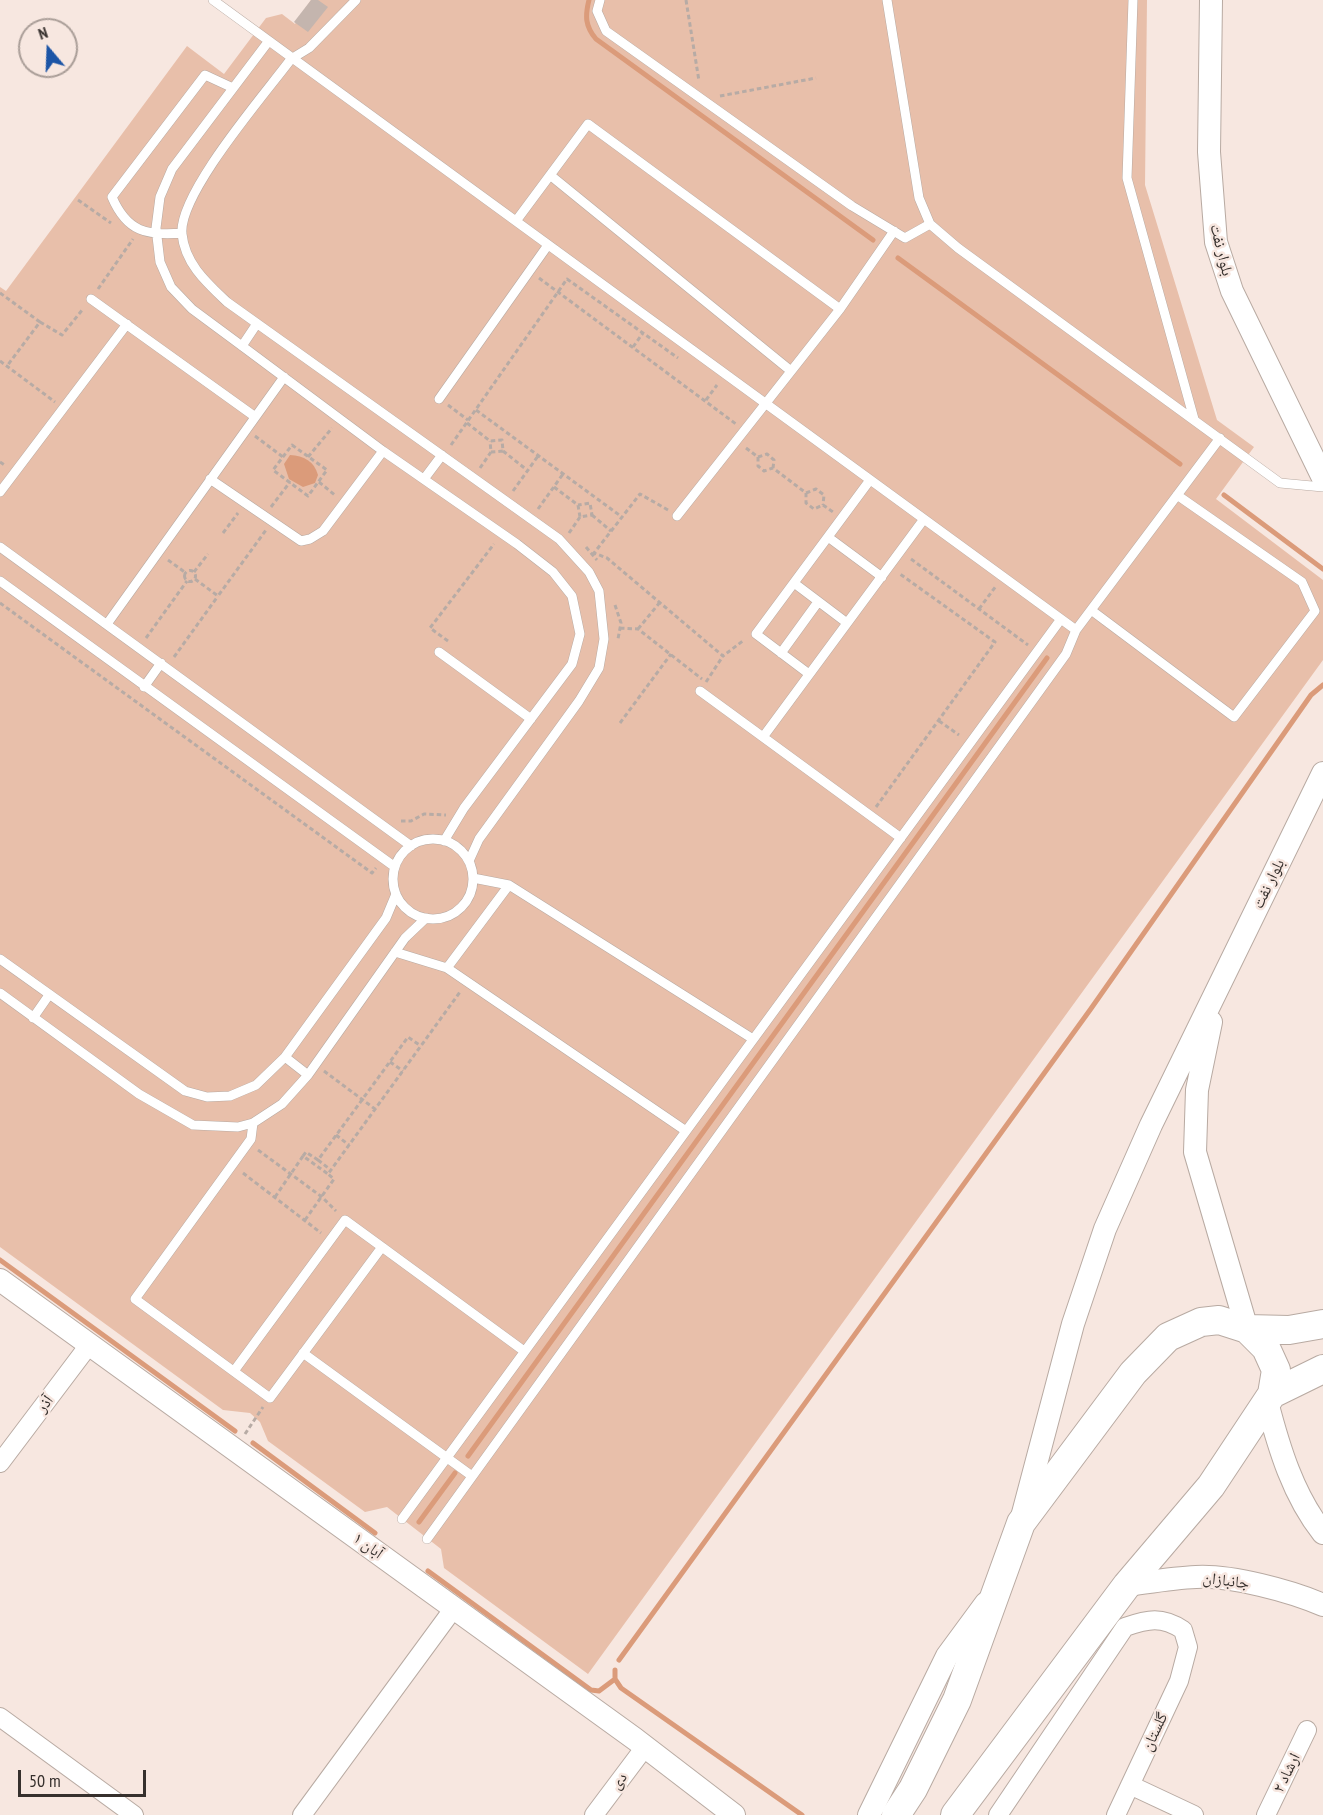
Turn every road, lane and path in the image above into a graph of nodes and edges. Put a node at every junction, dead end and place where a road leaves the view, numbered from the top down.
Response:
1 (213, 0) edge
2 (356, 0) edge
3 (600, 0) edge
4 (687, 0) edge
5 (887, 0) edge
6 (1132, 0) edge
7 (1211, 0) edge
8 (268, 42) junction
9 (291, 59) junction
10 (816, 78) dead end
11 (232, 88) junction
12 (702, 99) junction
13 (550, 176) junction
14 (516, 221) junction
15 (930, 224) junction
16 (894, 231) junction
17 (182, 233) junction
18 (157, 235) junction
19 (548, 245) junction
20 (530, 271) junction
21 (558, 292) junction
22 (0, 293) edge
23 (91, 299) dead end
24 (840, 309) junction
25 (127, 324) junction
26 (256, 325) junction
27 (643, 333) junction
28 (242, 346) junction
29 (633, 347) junction
30 (680, 359) dead end
31 (0, 361) edge
32 (7, 366) junction
33 (791, 371) junction
34 (284, 377) junction
35 (708, 378) dead end
36 (717, 385) junction
37 (725, 391) dead end
38 (439, 399) joint
39 (706, 400) junction
40 (766, 404) junction
41 (63, 408) junction
42 (475, 410) junction
43 (254, 416) junction
44 (1194, 419) junction
45 (467, 421) junction
46 (332, 427) dead end
47 (246, 429) junction
48 (744, 431) junction
49 (507, 433) junction
50 (1220, 438) junction
51 (502, 440) junction
52 (737, 440) junction
53 (490, 441) junction
54 (382, 450) junction
55 (503, 451) junction
56 (457, 452) dead end
57 (491, 452) junction
58 (442, 455) junction
59 (538, 456) junction
60 (283, 457) junction
61 (308, 457) junction
62 (758, 457) junction
63 (472, 463) dead end
64 (773, 468) junction
65 (479, 469) junction
66 (527, 470) junction
67 (563, 474) junction
68 (488, 475) dead end
69 (1323, 478) edge
70 (210, 479) junction
71 (424, 479) junction
72 (870, 480) junction
73 (290, 482) junction
74 (319, 482) junction
75 (503, 486) dead end
76 (554, 487) junction
77 (1323, 487) edge
78 (0, 492) edge
79 (512, 492) junction
80 (806, 493) junction
81 (1177, 495) junction
82 (594, 497) junction
83 (520, 498) dead end
84 (344, 502) junction
85 (590, 503) junction
86 (245, 504) junction
87 (528, 505) dead end
88 (578, 505) junction
89 (823, 505) junction
90 (537, 511) junction
91 (592, 515) junction
92 (677, 516) joint
93 (264, 517) junction
94 (545, 517) dead end
95 (622, 517) junction
96 (580, 518) junction
97 (842, 519) junction
98 (924, 519) junction
99 (272, 523) junction
100 (561, 528) dead end
101 (611, 531) junction
102 (223, 533) dead end
103 (568, 534) junction
104 (828, 537) junction
105 (494, 544) dead end
106 (0, 547) edge
107 (901, 551) junction
108 (157, 552) junction
109 (594, 553) junction
110 (208, 554) dead end
111 (889, 566) junction
112 (602, 568) dead end
113 (194, 572) junction
114 (186, 573) junction
115 (882, 577) junction
116 (1003, 577) junction
117 (195, 579) junction
118 (0, 581) edge
119 (187, 581) junction
120 (794, 583) junction
121 (218, 596) junction
122 (612, 596) dead end
123 (661, 601) junction
124 (818, 602) junction
125 (0, 603) edge
126 (979, 609) junction
127 (1091, 610) junction
128 (113, 615) junction
129 (1061, 619) junction
130 (847, 623) junction
131 (106, 624) junction
132 (620, 628) junction
133 (638, 629) junction
134 (1076, 630) junction
135 (756, 634) junction
136 (146, 638) junction
137 (618, 640) dead end
138 (155, 645) dead end
139 (165, 651) dead end
140 (439, 652) joint
141 (1037, 652) junction
142 (781, 653) junction
143 (671, 654) junction
144 (723, 656) junction
145 (161, 663) junction
146 (809, 674) junction
147 (706, 682) junction
148 (144, 687) junction
149 (700, 691) joint
150 (531, 719) junction
151 (939, 721) junction
152 (620, 723) dead end
153 (959, 735) dead end
154 (763, 737) junction
155 (1323, 773) edge
156 (464, 808) junction
157 (870, 816) junction
158 (395, 818) dead end
159 (901, 838) junction
160 (444, 841) junction
161 (411, 846) junction
162 (382, 858) junction
163 (469, 861) junction
164 (395, 867) junction
165 (473, 878) junction
166 (509, 885) junction
167 (396, 894) junction
168 (426, 918) junction
169 (395, 952) junction
170 (0, 959) edge
171 (447, 968) junction
172 (468, 982) junction
173 (0, 993) edge
174 (1216, 994) junction
175 (49, 995) junction
176 (33, 1018) junction
177 (753, 1039) junction
178 (421, 1046) junction
179 (285, 1057) junction
180 (390, 1062) junction
181 (316, 1065) junction
182 (403, 1071) junction
183 (308, 1075) junction
184 (362, 1100) junction
185 (375, 1109) junction
186 (253, 1123) junction
187 (686, 1131) junction
188 (336, 1135) junction
189 (248, 1143) junction
190 (349, 1145) junction
191 (303, 1156) junction
192 (318, 1160) junction
193 (232, 1164) junction
194 (330, 1172) junction
195 (291, 1174) junction
196 (275, 1197) junction
197 (322, 1197) junction
198 (305, 1220) junction
199 (345, 1220) junction
200 (331, 1240) junction
201 (382, 1247) junction
202 (0, 1280) edge
203 (1323, 1324) edge
204 (1247, 1329) junction
205 (89, 1345) junction
206 (524, 1351) junction
207 (303, 1353) junction
208 (1323, 1369) edge
209 (234, 1371) junction
210 (270, 1398) junction
211 (1270, 1398) junction
212 (233, 1450) junction
213 (447, 1458) junction
214 (0, 1463) edge
215 (472, 1476) junction
216 (402, 1519) dead end
217 (1021, 1523) junction
218 (1323, 1533) edge
219 (427, 1539) dead end
220 (1127, 1585) junction
221 (996, 1590) junction
222 (1323, 1605) edge
223 (454, 1608) junction
224 (0, 1717) edge
225 (1307, 1730) dead end
226 (645, 1747) junction
227 (1131, 1785) junction
228 (961, 1811) edge
229 (134, 1815) edge
230 (302, 1815) edge
231 (594, 1815) edge
232 (734, 1815) edge
233 (869, 1815) edge
234 (896, 1815) edge
235 (998, 1815) edge
236 (1116, 1815) edge
237 (1194, 1815) edge
238 (1266, 1815) edge

1 - 8 lane
2 - 9 lane
3 - 12 lane
4 - 12 path
5 - 15 lane
6 - 44 lane
7 - 69 street, بلوار نفت
8 - 9 lane
8 - 11 lane
9 - 14 lane
9 - 17 lane
10 - 12 path
11 - 18 lane
11 - 18 lane
12 - 16 lane
13 - 14 lane
13 - 24 lane
13 - 33 lane
14 - 19 lane
15 - 16 lane
15 - 44 lane
16 - 24 lane
17 - 18 lane
17 - 26 lane
18 - 28 lane
19 - 20 lane
19 - 40 lane
20 - 21 path
20 - 38 lane
21 - 27 path
21 - 29 path
21 - 42 path
22 - 32 path
23 - 25 lane
24 - 33 lane
25 - 41 lane
25 - 43 lane
26 - 28 lane
26 - 58 lane
27 - 29 path
27 - 30 path
28 - 34 lane
29 - 39 path
31 - 32 path
32 - 41 path
33 - 40 lane
34 - 43 lane
34 - 54 lane
35 - 36 path
36 - 37 path
36 - 39 path
38 - 45 path
39 - 48 path
40 - 48 lane
40 - 72 lane
41 - 78 lane
42 - 45 path
42 - 49 path
43 - 47 lane
44 - 50 lane
45 - 53 path
45 - 56 path
46 - 61 path
47 - 60 path
47 - 70 lane
48 - 52 lane
49 - 51 path
49 - 59 path
50 - 77 lane
50 - 81 lane
51 - 53 path
51 - 55 path
52 - 62 path
52 - 92 lane
53 - 57 path
54 - 71 lane
54 - 84 lane
55 - 57 path
55 - 66 path
57 - 65 path
58 - 71 lane
58 - 163 lane
59 - 66 path
59 - 67 path
60 - 61 path
60 - 73 path
61 - 74 path
62 - 64 path
62 - 64 path
63 - 65 path
64 - 80 path
65 - 68 path
66 - 79 path
67 - 76 path
67 - 82 path
70 - 86 lane
70 - 108 lane
71 - 150 lane
72 - 97 lane
72 - 98 lane
73 - 74 path
73 - 93 path
74 - 84 path
75 - 79 path
76 - 88 path
76 - 90 path
79 - 83 path
80 - 89 path
80 - 89 path
81 - 127 lane
81 - 127 lane
82 - 85 path
82 - 95 path
84 - 99 lane
85 - 88 path
85 - 91 path
86 - 93 lane
86 - 102 path
87 - 90 path
88 - 96 path
89 - 97 path
90 - 94 path
91 - 96 path
91 - 101 path
92 - 95 path
93 - 99 lane
95 - 101 path
96 - 103 path
97 - 104 lane
98 - 107 lane
98 - 116 lane
99 - 121 path
100 - 103 path
101 - 109 path
103 - 109 path
104 - 115 lane
104 - 120 lane
105 - 140 path
106 - 131 lane
107 - 111 lane
107 - 126 path
108 - 114 path
108 - 128 lane
109 - 112 path
109 - 123 path
110 - 113 path
111 - 115 lane
111 - 151 path
113 - 114 path
113 - 117 path
114 - 119 path
115 - 130 lane
116 - 126 path
116 - 129 lane
117 - 119 path
117 - 121 path
118 - 148 lane
119 - 136 path
120 - 124 lane
120 - 135 lane
121 - 139 path
122 - 132 path
123 - 133 path
123 - 144 path
124 - 130 lane
124 - 142 lane
125 - 162 path
126 - 141 path
127 - 134 lane
128 - 131 lane
128 - 136 path
129 - 134 lane
129 - 141 lane
130 - 146 lane
131 - 145 lane
132 - 133 path
132 - 137 path
133 - 143 path
134 - 215 lane
135 - 142 lane
135 - 144 path
136 - 138 path
140 - 150 lane
141 - 159 lane
142 - 146 lane
143 - 147 path
143 - 152 path
144 - 147 path
145 - 148 lane
145 - 161 lane
146 - 154 lane
147 - 149 path
148 - 162 lane
149 - 154 lane
150 - 156 lane
151 - 153 path
151 - 157 path
154 - 157 lane
155 - 174 street, بلوار نفت
156 - 158 path
156 - 160 lane
157 - 159 lane
159 - 177 lane
160 - 161 lane
160 - 163 lane
161 - 164 lane
162 - 164 lane
163 - 165 lane
164 - 167 lane
165 - 166 lane
165 - 168 lane
166 - 171 lane
166 - 177 lane
167 - 168 lane
167 - 179 lane
168 - 169 lane
169 - 171 lane
169 - 181 lane
170 - 175 lane
171 - 172 lane
172 - 178 path
172 - 187 lane
173 - 176 lane
174 - 204 street
174 - 217 street
175 - 176 lane
175 - 179 lane
176 - 186 lane
177 - 187 lane
178 - 180 path
178 - 182 path
179 - 183 lane
180 - 182 path
180 - 184 path
181 - 183 lane
181 - 184 path
182 - 185 path
183 - 186 lane
184 - 185 path
184 - 188 path
185 - 190 path
186 - 189 lane
187 - 206 lane
188 - 190 path
188 - 192 path
189 - 193 lane
189 - 195 path
190 - 194 path
191 - 192 path
191 - 194 path
191 - 195 path
192 - 194 path
193 - 196 path
193 - 209 lane
194 - 197 path
195 - 196 path
195 - 197 path
196 - 198 path
197 - 198 path
197 - 199 path
198 - 200 path
199 - 200 lane
199 - 201 lane
200 - 209 lane
201 - 206 lane
201 - 207 lane
202 - 205 street, آبان ۱
203 - 204 main road
204 - 211 main road
204 - 217 main road
205 - 212 street, آبان ۱
205 - 214 street, آذر
206 - 213 lane
207 - 210 lane
207 - 213 lane
208 - 211 main road
209 - 210 lane
210 - 212 path
211 - 218 street
211 - 220 main road
212 - 223 street, آبان ۱
213 - 215 lane
213 - 216 lane
215 - 219 lane
217 - 221 main road
220 - 222 street, جانبازان
220 - 228 main road
221 - 233 street
221 - 234 main road
223 - 226 street, آبان ۱
223 - 230 street
224 - 229 street
225 - 238 street, ارشاد ۲
226 - 231 street, دی
226 - 232 street, آبان ۱
227 - 235 street, گلستان
227 - 236 street, گلستان
227 - 237 street

